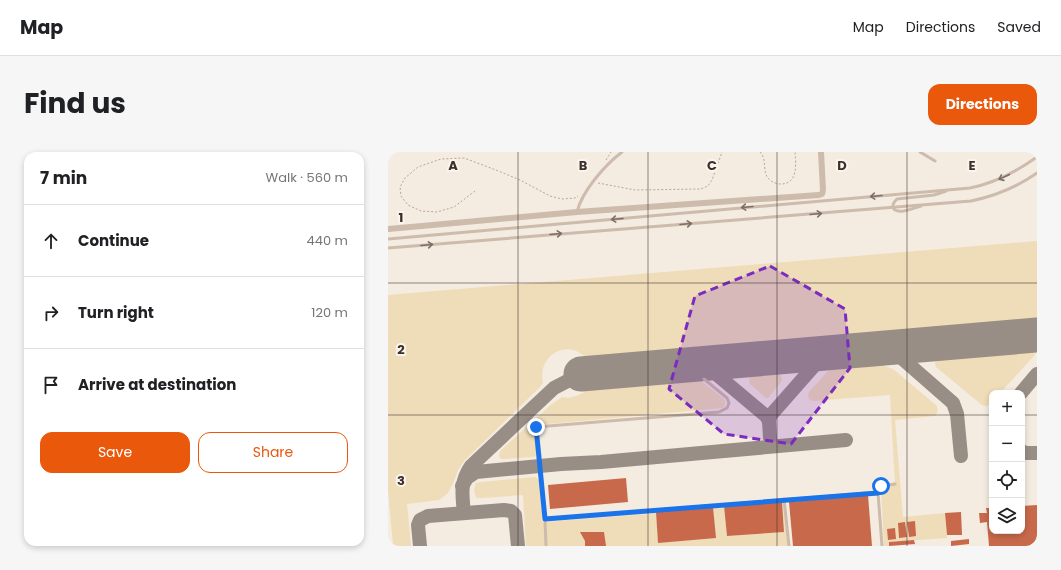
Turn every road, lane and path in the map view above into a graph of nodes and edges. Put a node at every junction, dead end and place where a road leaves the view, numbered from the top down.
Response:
1 (622, 152) edge
2 (722, 152) edge
3 (760, 152) edge
4 (795, 152) edge
5 (821, 152) edge
6 (920, 152) edge
7 (1037, 157) edge
8 (935, 161) dead end
9 (1037, 173) edge
10 (593, 182) junction
11 (475, 190) dead end
12 (952, 190) junction
13 (587, 191) junction
14 (893, 207) junction
15 (577, 212) junction
16 (388, 229) edge
17 (388, 239) edge
18 (388, 248) edge
19 (704, 379) dead end
20 (895, 484) dead end
21 (878, 493) junction
22 (784, 499) junction
23 (545, 519) junction
24 (546, 546) edge
25 (789, 546) edge
26 (882, 546) edge

1 - 10 lane
2 - 10 path
3 - 4 path
5 - 15 street
6 - 8 lane
7 -> 12 lane
9 - 14 lane
10 - 13 lane
11 - 13 path
12 - 14 lane
12 -> 17 lane
13 - 15 lane
18 -> 14 lane
15 - 16 street
19 - 23 lane
20 - 21 lane
21 - 22 lane
21 - 26 lane
22 - 23 lane
22 - 25 lane
23 - 24 lane

